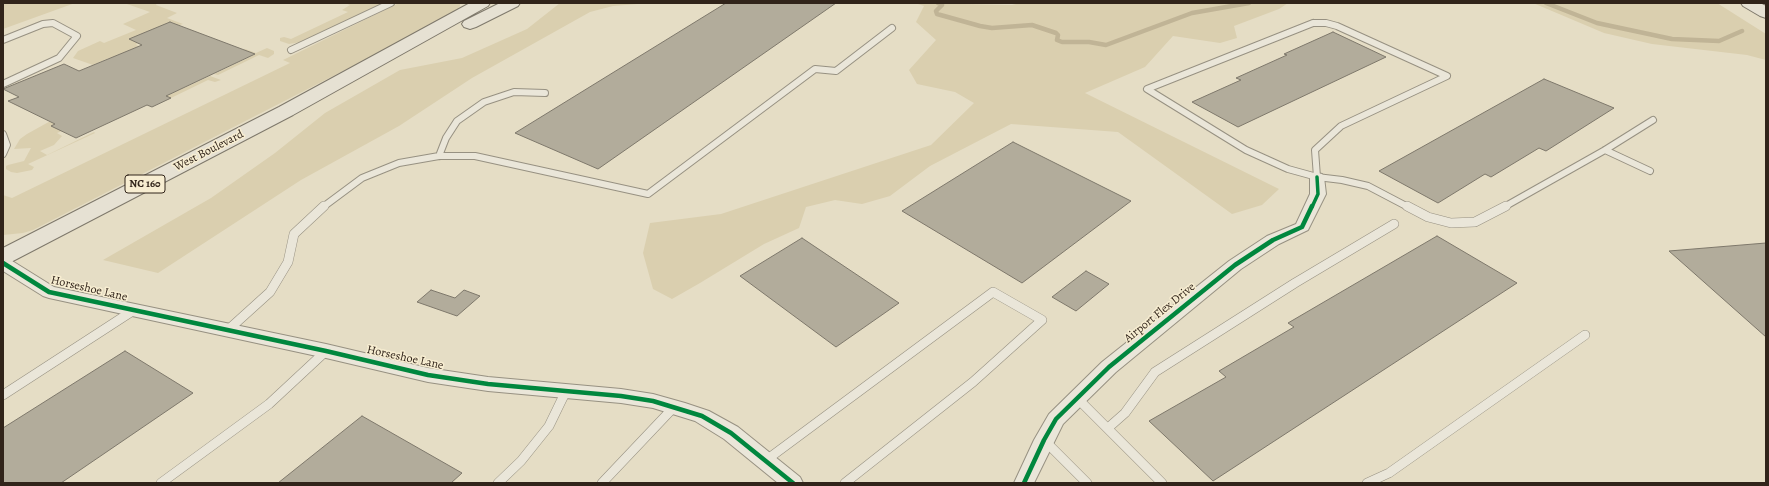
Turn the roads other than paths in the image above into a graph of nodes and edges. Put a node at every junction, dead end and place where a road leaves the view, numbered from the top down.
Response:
1 (391, 3) edge
2 (482, 3) edge
3 (512, 3) edge
4 (1749, 3) edge
5 (1766, 13) edge
6 (892, 28) dead end
7 (3, 40) edge
8 (292, 50) dead end
9 (3, 84) edge
10 (545, 93) dead end
11 (286, 111) junction
12 (1653, 120) dead end
13 (3, 134) edge
14 (1605, 150) junction
15 (3, 154) edge
16 (439, 156) junction
17 (1650, 171) dead end
18 (1317, 177) junction
19 (1394, 224) dead end
20 (3, 257) edge
21 (3, 264) edge
22 (134, 310) junction
23 (228, 330) junction
24 (1585, 335) dead end
25 (326, 351) junction
26 (566, 391) junction
27 (3, 395) edge
28 (1078, 398) junction
29 (674, 407) junction
30 (1108, 428) junction
31 (1044, 440) junction
32 (765, 461) junction
33 (161, 483) edge
34 (498, 483) edge
35 (602, 483) edge
36 (793, 483) edge
37 (845, 483) edge
38 (1024, 483) edge
39 (1087, 483) edge
40 (1162, 483) edge
41 (1367, 483) edge

1 - 8 lane
2 - 11 main road, West Boulevard / NC 160
3 - 11 main road, West Boulevard / NC 160
4 - 5 main road
6 - 16 lane
7 - 9 lane
10 - 16 lane
11 - 20 main road, West Boulevard / NC 160
12 - 14 lane
13 - 15 lane
14 - 17 lane
14 - 18 lane
16 - 23 lane
18 - 18 lane
18 - 28 street, Airport Flex Drive
19 - 30 lane
21 - 22 street, Horseshoe Lane
22 - 23 street, Horseshoe Lane
22 - 27 lane
23 - 25 street, Horseshoe Lane
24 - 41 lane
25 - 26 street, Horseshoe Lane
25 - 33 lane
26 - 29 street, Horseshoe Lane
26 - 34 lane
28 - 30 lane
28 - 31 street, Airport Flex Drive
29 - 32 street, Horseshoe Lane
29 - 35 lane
30 - 40 lane
31 - 38 street, Airport Flex Drive
31 - 39 lane
32 - 36 street, Horseshoe Lane
32 - 37 lane

